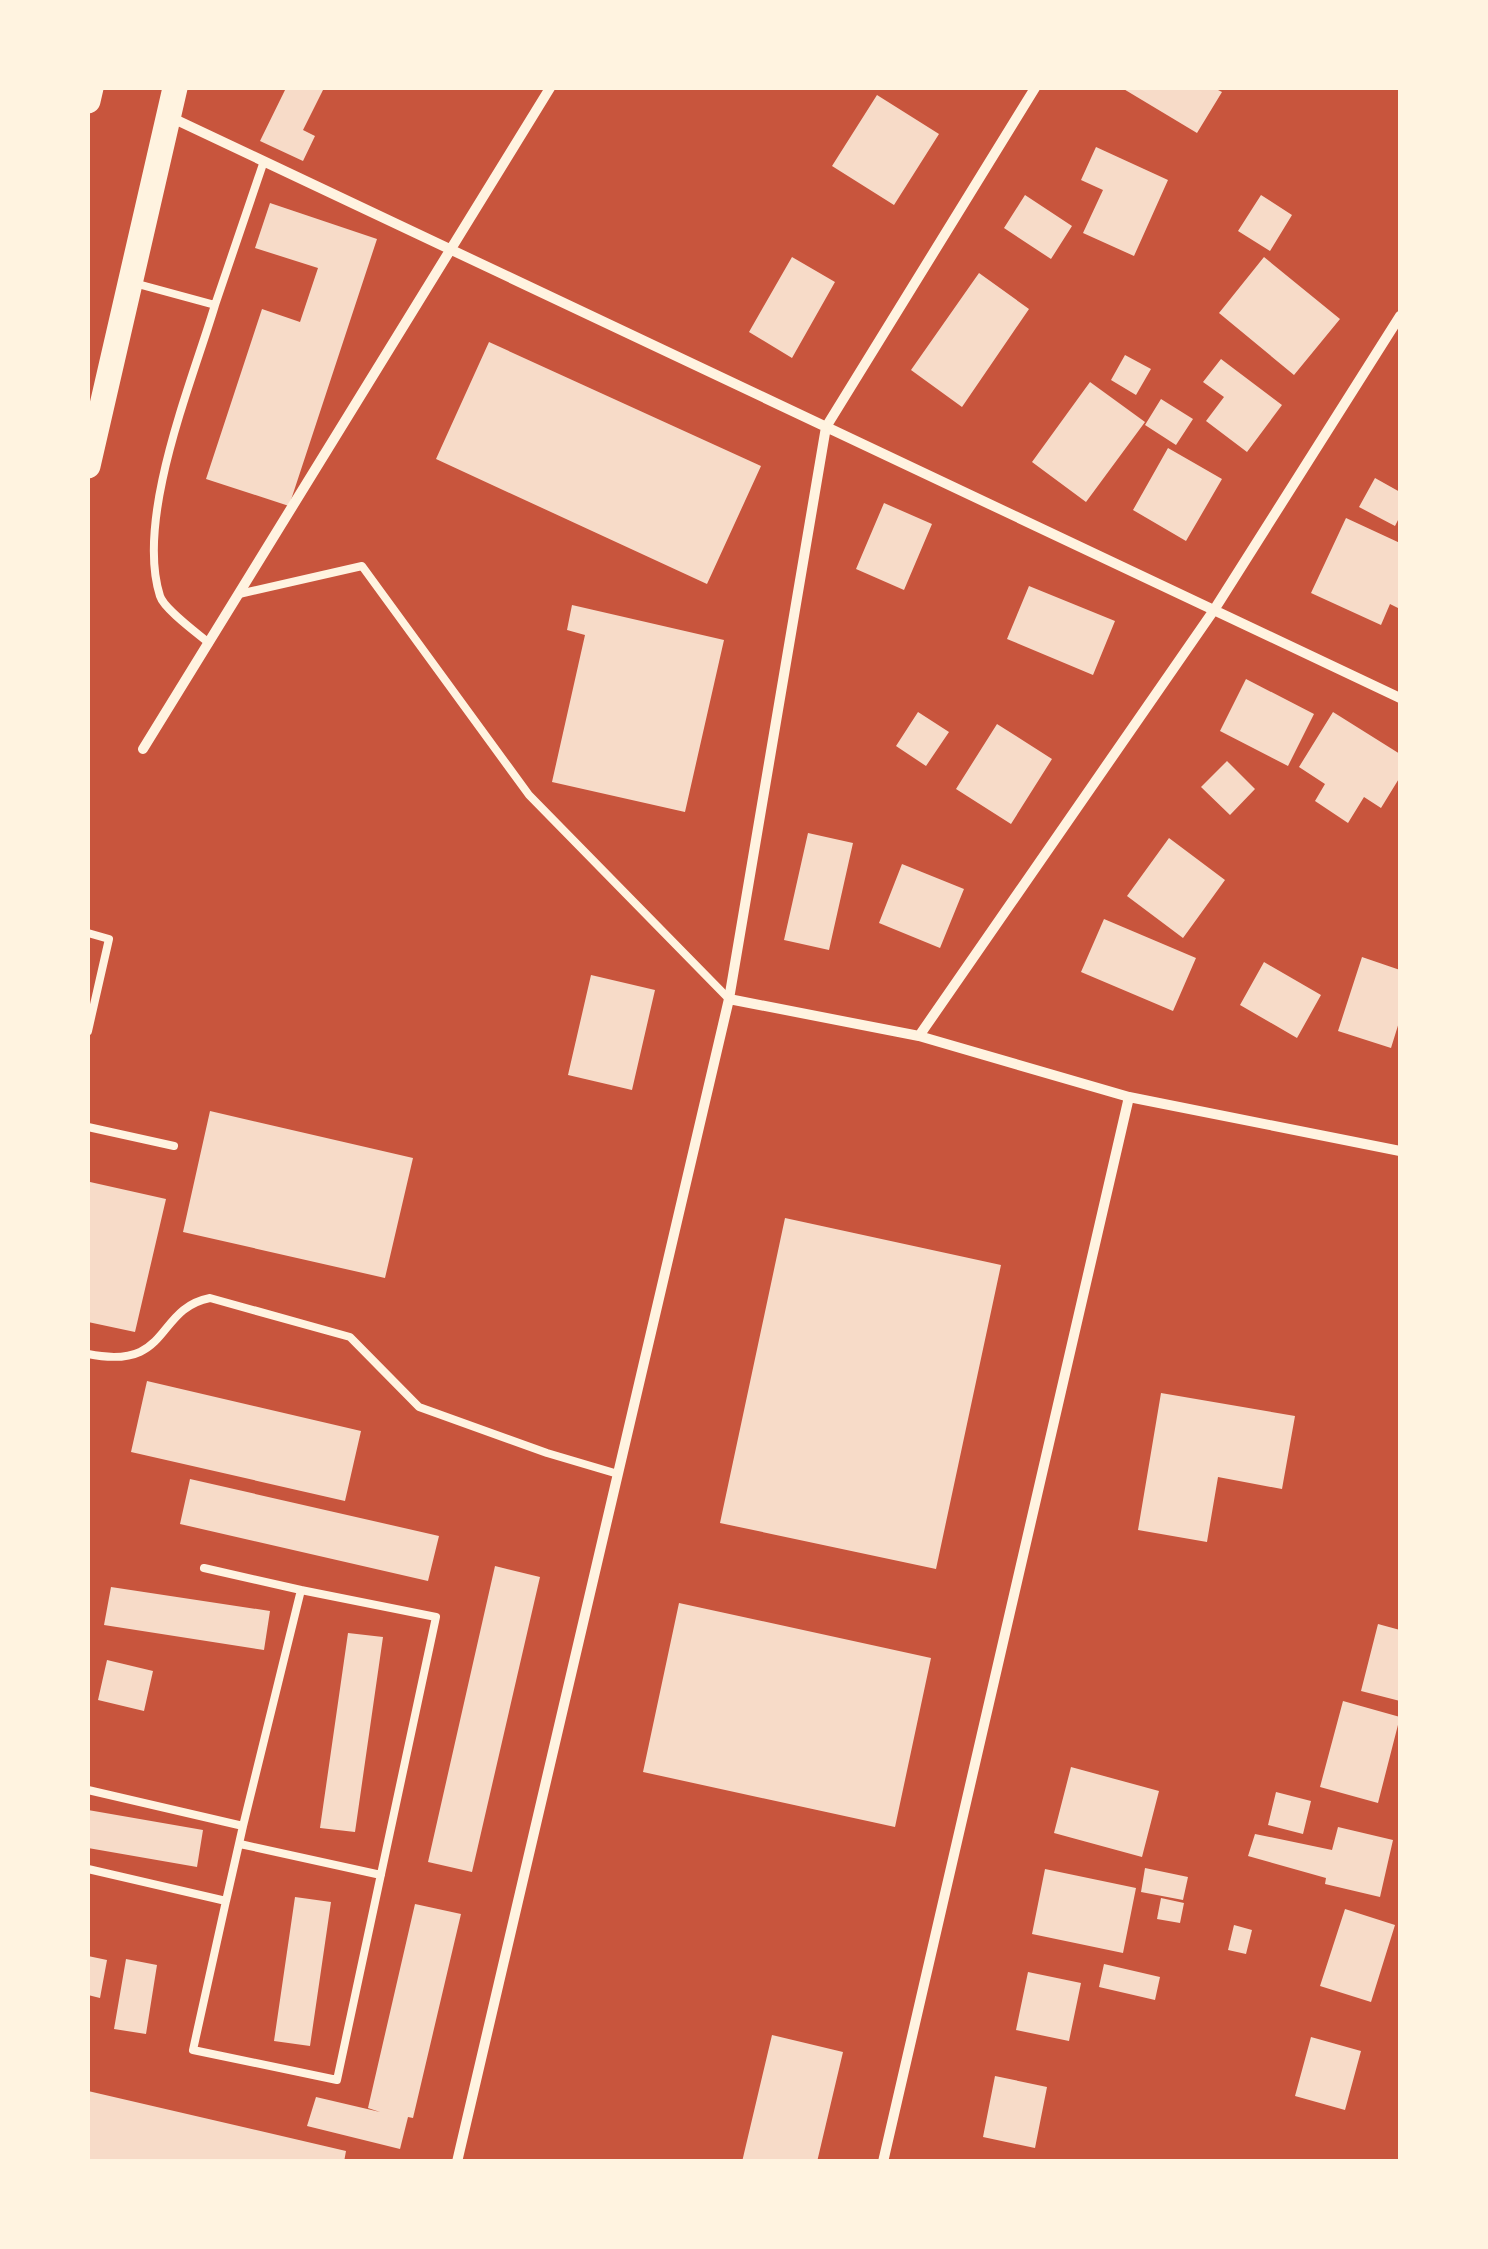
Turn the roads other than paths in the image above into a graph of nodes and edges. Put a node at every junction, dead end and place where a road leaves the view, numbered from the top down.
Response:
1 (176, 88) edge
2 (550, 88) edge
3 (1034, 88) edge
4 (168, 116) junction
5 (264, 161) junction
6 (450, 249) junction
7 (130, 282) junction
8 (215, 305) junction
9 (1400, 316) edge
10 (826, 427) junction
11 (88, 466) edge
12 (239, 594) junction
13 (1214, 610) junction
14 (208, 644) junction
15 (1400, 698) edge
16 (143, 749) dead end
17 (88, 933) edge
18 (729, 1000) junction
19 (88, 1031) edge
20 (919, 1036) junction
21 (1129, 1097) junction
22 (88, 1126) edge
23 (174, 1146) dead end
24 (1400, 1151) edge
25 (88, 1354) edge
26 (618, 1474) junction
27 (204, 1568) dead end
28 (302, 1590) junction
29 (88, 1790) edge
30 (243, 1826) junction
31 (240, 1844) junction
32 (88, 1869) edge
33 (381, 1875) junction
34 (226, 1901) junction
35 (456, 2162) edge
36 (883, 2162) edge

1 - 4 main road
2 - 6 street
3 - 10 street
4 - 5 street
4 - 7 main road
5 - 6 street
5 - 8 lane
6 - 10 street
6 - 12 street
7 - 8 lane
7 - 11 main road
8 - 14 lane
9 - 13 street
10 - 13 street
10 - 18 street
12 - 14 street
12 - 18 lane
13 - 15 street
13 - 20 street
14 - 16 street
17 - 19 lane
18 - 20 street
18 - 26 street
20 - 21 street
21 - 24 street
21 - 36 street
22 - 23 lane
25 - 26 lane
26 - 35 street
27 - 28 lane
28 - 30 lane
28 - 33 lane
29 - 30 lane
30 - 31 lane
31 - 33 lane
31 - 34 lane
32 - 34 lane
33 - 34 lane

